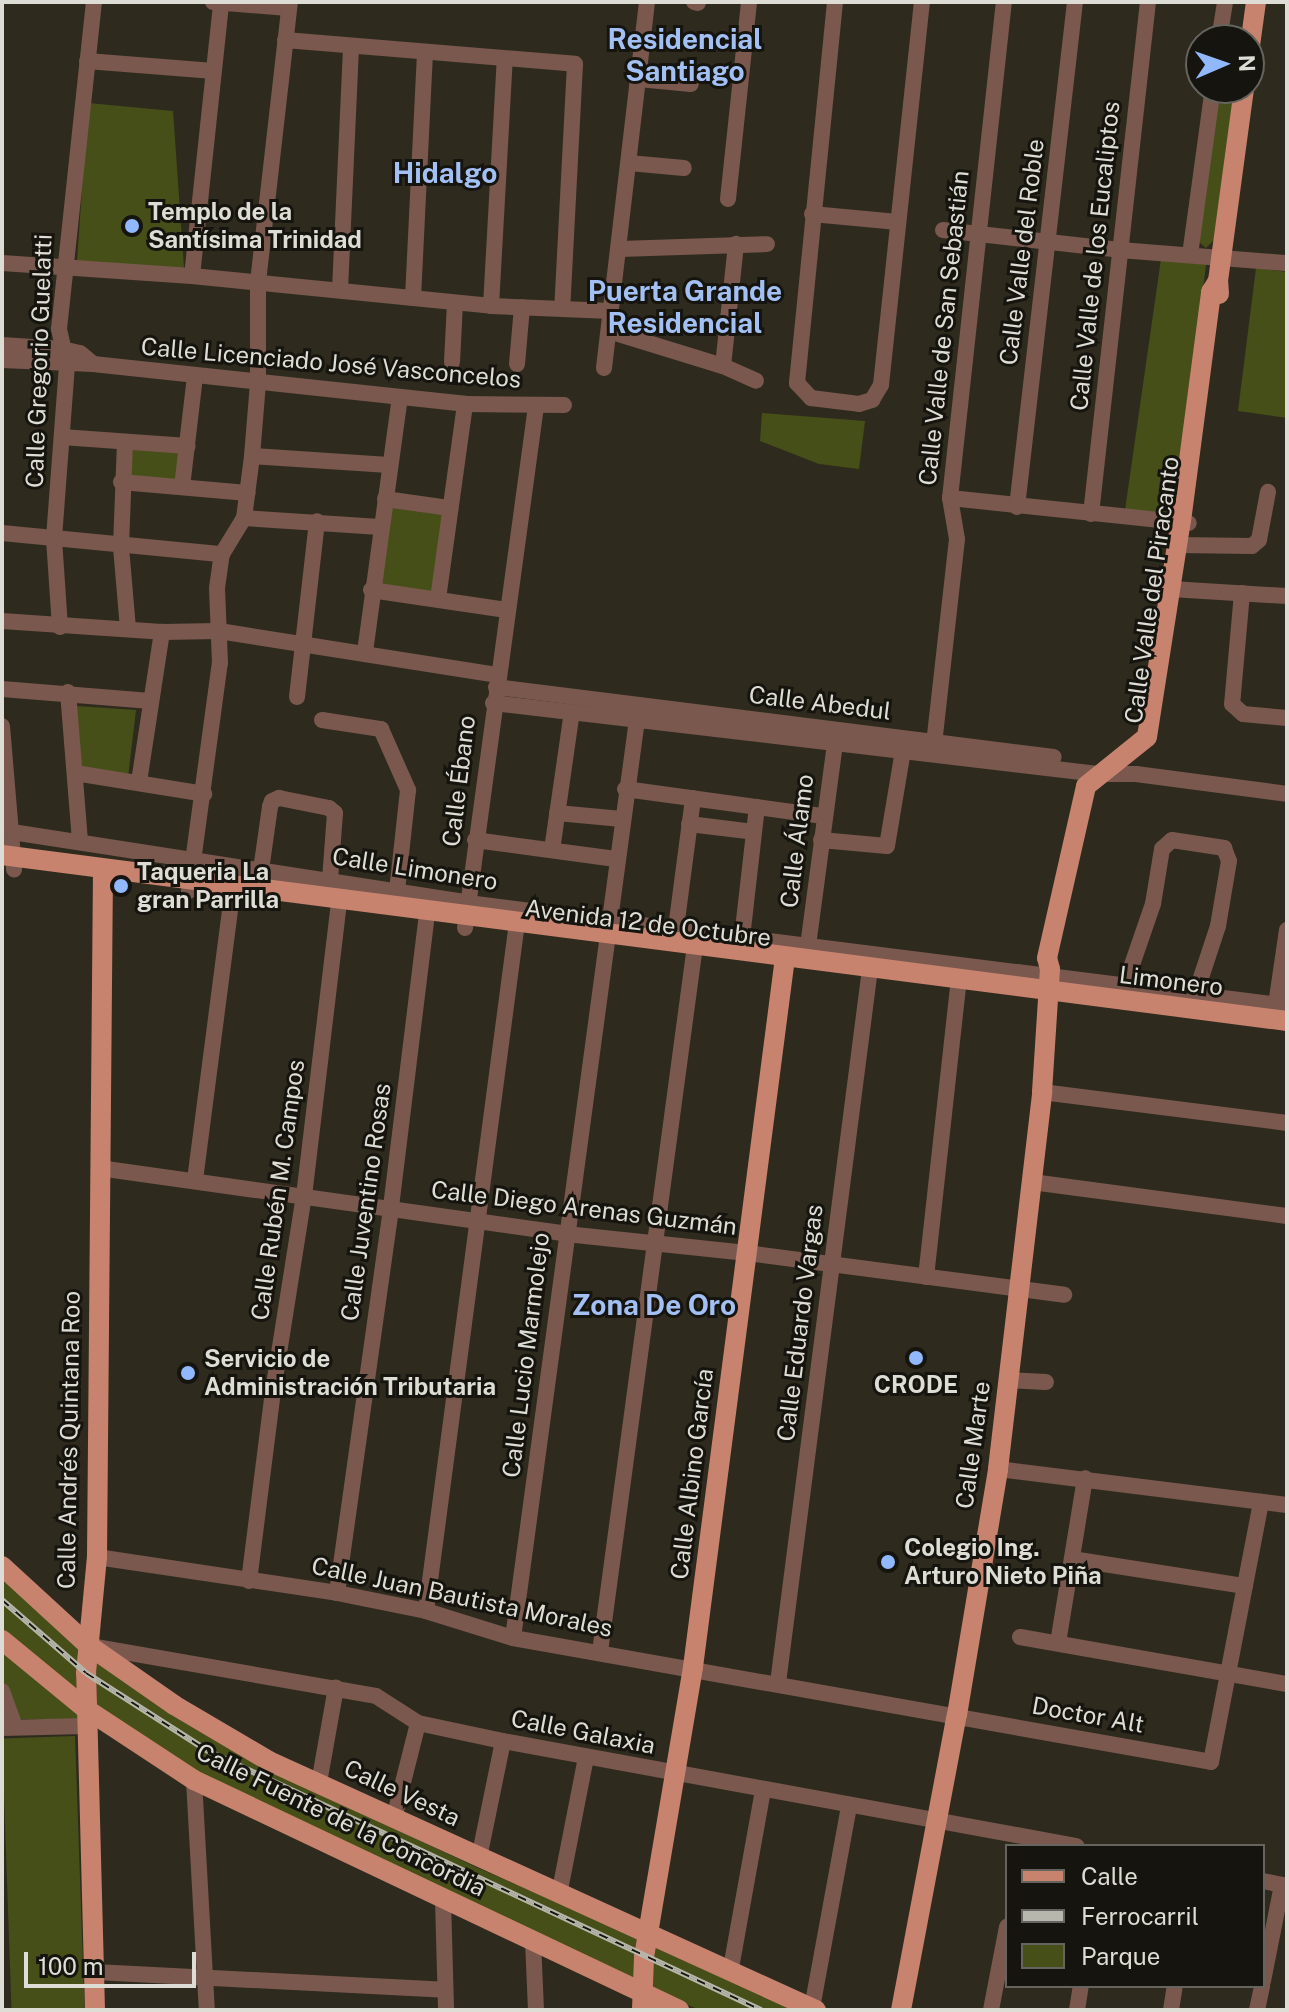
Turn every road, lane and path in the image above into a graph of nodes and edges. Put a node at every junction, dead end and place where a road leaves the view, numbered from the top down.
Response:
1 (94, 2) edge
2 (213, 2) edge
3 (647, 2) edge
4 (749, 2) edge
5 (835, 2) edge
6 (922, 2) edge
7 (1004, 2) edge
8 (1075, 2) edge
9 (1148, 2) edge
10 (1225, 2) edge
11 (1256, 2) edge
12 (221, 3) edge
13 (290, 5) edge
14 (1222, 24) edge
15 (1253, 24) edge
16 (285, 40) junction
17 (351, 46) junction
18 (425, 52) junction
19 (505, 59) junction
20 (87, 61) junction
21 (214, 71) junction
22 (639, 79) junction
23 (691, 84) dead end
24 (1211, 104) edge
25 (1242, 104) edge
26 (629, 163) junction
27 (684, 168) dead end
28 (728, 199) dead end
29 (812, 214) junction
30 (898, 222) junction
31 (943, 230) dead end
32 (978, 234) junction
33 (1046, 242) junction
34 (736, 244) junction
35 (767, 244) dead end
36 (620, 249) junction
37 (1120, 250) junction
38 (1190, 255) junction
39 (1221, 260) junction
40 (2, 263) edge
41 (1287, 263) edge
42 (64, 269) junction
43 (192, 276) junction
44 (258, 282) junction
45 (340, 290) junction
46 (413, 298) junction
47 (455, 303) junction
48 (491, 306) junction
49 (522, 307) junction
50 (562, 309) junction
51 (611, 311) junction
52 (609, 331) junction
53 (3, 352) edge
54 (64, 356) junction
55 (452, 362) dead end
56 (517, 364) dead end
57 (723, 366) junction
58 (604, 368) dead end
59 (195, 377) junction
60 (756, 381) dead end
61 (258, 383) junction
62 (400, 398) junction
63 (465, 404) junction
64 (564, 405) dead end
65 (536, 406) junction
66 (62, 437) junction
67 (125, 442) junction
68 (188, 446) junction
69 (252, 456) junction
70 (389, 465) junction
71 (121, 482) junction
72 (182, 487) junction
73 (1268, 492) dead end
74 (248, 493) junction
75 (950, 498) junction
76 (385, 499) junction
77 (1017, 507) junction
78 (450, 508) junction
79 (1091, 514) junction
80 (244, 518) junction
81 (317, 521) junction
82 (1185, 522) junction
83 (380, 527) junction
84 (2, 533) edge
85 (54, 538) junction
86 (1181, 545) junction
87 (121, 547) junction
88 (222, 554) junction
89 (1176, 589) junction
90 (371, 590) junction
91 (1242, 593) junction
92 (1287, 596) edge
93 (438, 599) junction
94 (507, 610) junction
95 (2, 621) edge
96 (60, 627) junction
97 (128, 629) junction
98 (219, 631) junction
99 (162, 632) junction
100 (304, 642) junction
101 (365, 652) junction
102 (496, 688) junction
103 (2, 689) edge
104 (68, 692) junction
105 (297, 697) dead end
106 (151, 701) junction
107 (572, 712) junction
108 (638, 713) junction
109 (1287, 718) edge
110 (322, 720) dead end
111 (2, 726) edge
112 (764, 728) junction
113 (855, 738) junction
114 (835, 743) junction
115 (934, 747) junction
116 (903, 750) junction
117 (1117, 771) junction
118 (75, 773) junction
119 (139, 782) junction
120 (625, 789) junction
121 (204, 794) junction
122 (1287, 794) edge
123 (693, 798) junction
124 (757, 807) junction
125 (557, 813) junction
126 (823, 816) junction
127 (622, 819) junction
128 (689, 824) junction
129 (12, 832) junction
130 (754, 832) junction
131 (475, 840) junction
132 (821, 840) junction
133 (80, 842) junction
134 (552, 850) junction
135 (616, 859) junction
136 (8, 862) edge
137 (261, 870) junction
138 (103, 875) junction
139 (191, 877) junction
140 (330, 879) junction
141 (232, 892) junction
142 (396, 899) junction
143 (338, 906) junction
144 (466, 916) junction
145 (427, 917) junction
146 (676, 928) junction
147 (516, 929) junction
148 (1287, 930) edge
149 (607, 934) junction
150 (742, 938) junction
151 (808, 946) junction
152 (694, 951) junction
153 (785, 955) junction
154 (869, 973) junction
155 (959, 985) junction
156 (1049, 985) junction
157 (1124, 988) junction
158 (1195, 996) junction
159 (1283, 1011) edge
160 (1287, 1033) edge
161 (1042, 1092) junction
162 (1287, 1123) edge
163 (99, 1168) junction
164 (195, 1180) junction
165 (1032, 1182) junction
166 (304, 1196) junction
167 (391, 1207) junction
168 (1287, 1216) edge
169 (476, 1221) junction
170 (566, 1234) junction
171 (656, 1245) junction
172 (747, 1253) junction
173 (832, 1264) junction
174 (926, 1277) junction
175 (1018, 1289) junction
176 (1064, 1295) dead end
177 (1008, 1380) junction
178 (1046, 1382) dead end
179 (998, 1469) junction
180 (1085, 1478) junction
181 (1261, 1502) junction
182 (1287, 1505) edge
183 (97, 1557) junction
184 (1072, 1559) junction
185 (2, 1566) edge
186 (249, 1581) junction
187 (1245, 1586) junction
188 (337, 1593) junction
189 (426, 1611) junction
190 (1020, 1637) dead end
191 (513, 1638) junction
192 (2, 1640) edge
193 (1058, 1643) junction
194 (88, 1645) junction
195 (600, 1652) junction
196 (693, 1667) junction
197 (1228, 1673) junction
198 (778, 1683) junction
199 (1287, 1684) edge
200 (336, 1688) junction
201 (2, 1691) edge
202 (957, 1715) junction
203 (86, 1718) junction
204 (418, 1723) junction
205 (9, 1727) edge
206 (503, 1741) junction
207 (586, 1757) junction
208 (675, 1773) junction
209 (194, 1780) junction
210 (319, 1783) junction
211 (763, 1790) junction
212 (849, 1807) junction
213 (394, 1818) junction
214 (937, 1821) junction
215 (1024, 1841) edge
216 (1055, 1844) edge
217 (479, 1858) junction
218 (1265, 1881) edge
219 (1285, 1886) edge
220 (559, 1895) junction
221 (443, 1900) junction
222 (647, 1933) junction
223 (1005, 1937) edge
224 (533, 1941) junction
225 (731, 1968) junction
226 (1265, 1971) edge
227 (95, 1972) junction
228 (206, 1978) junction
229 (1081, 1988) edge
230 (1175, 1988) edge
231 (1261, 1988) edge
232 (445, 1990) junction
233 (642, 2002) edge
234 (814, 2009) edge
235 (95, 2010) edge
236 (207, 2010) edge
237 (446, 2010) edge
238 (536, 2010) edge
239 (679, 2010) edge
240 (901, 2010) edge
241 (991, 2010) edge
242 (1077, 2010) edge
243 (1171, 2010) edge
244 (1257, 2010) edge

1 - 20 street, Calle Gregorio Guelatti
2 - 12 street
3 - 22 street
4 - 28 street
5 - 29 street
6 - 30 street
7 - 32 street, Calle Valle de San Sebastián
8 - 33 street, Calle Valle del Roble
9 - 37 street, Calle Valle de los Eucaliptos
10 - 14 street
11 - 15 main road
12 - 13 street
12 - 21 street
13 - 16 street
16 - 17 street
16 - 44 street
17 - 18 street
17 - 45 street
18 - 19 street
18 - 46 street
19 - 48 street
19 - 50 street
20 - 21 street
20 - 42 street, Calle Gregorio Guelatti
21 - 43 street
22 - 23 street
22 - 26 street
24 - 38 street
25 - 39 main road, Calle Valle del Piracanto
26 - 27 street
26 - 36 street
29 - 30 street
29 - 30 street
31 - 32 street
32 - 33 street
32 - 75 street, Calle Valle de San Sebastián
33 - 37 street
33 - 77 street, Calle Valle del Roble
34 - 35 street
34 - 36 street
34 - 57 street
36 - 51 street
37 - 38 street
37 - 79 street, Calle Valle de los Eucaliptos
38 - 39 street
39 - 41 street
39 - 82 main road, Calle Valle del Piracanto
40 - 42 street
42 - 43 street
42 - 54 street, Calle Gregorio Guelatti
43 - 44 street
44 - 45 street
44 - 61 street
45 - 46 street
46 - 47 street
47 - 48 street
47 - 55 street
48 - 49 street
49 - 50 street
49 - 56 street
50 - 51 street
51 - 52 street
52 - 57 street
52 - 58 street
53 - 54 street, Calle Licenciado José Vasconcelos
54 - 59 street, Calle Licenciado José Vasconcelos
54 - 66 street, Calle Gregorio Guelatti
57 - 60 street
59 - 61 street, Calle Licenciado José Vasconcelos
59 - 68 street
61 - 62 street, Calle Licenciado José Vasconcelos
61 - 69 street
62 - 63 street, Calle Licenciado José Vasconcelos
62 - 70 street
63 - 65 street, Calle Licenciado José Vasconcelos
63 - 78 street
64 - 65 street, Calle Licenciado José Vasconcelos
65 - 94 street, Calle Ébano
66 - 67 street
66 - 85 street, Calle Gregorio Guelatti
67 - 68 street
67 - 71 street
68 - 72 street
69 - 70 street
69 - 74 street
70 - 76 street
71 - 72 street
71 - 87 street
72 - 74 street
73 - 86 street
74 - 80 street
75 - 77 street
75 - 115 street, Calle Valle de San Sebastián
76 - 78 street
76 - 83 street
77 - 79 street
78 - 93 street
79 - 82 street
80 - 81 street
80 - 88 street
81 - 83 street
81 - 100 street
82 - 86 main road, Calle Valle del Piracanto
83 - 90 street
84 - 85 street
85 - 87 street
85 - 96 street, Calle Gregorio Guelatti
86 - 89 main road, Calle Valle del Piracanto
87 - 88 street
87 - 97 street
88 - 98 street
89 - 91 street
89 - 117 main road, Calle Valle del Piracanto
90 - 93 street
90 - 101 street
91 - 92 street
91 - 109 street
93 - 94 street
94 - 102 street, Calle Ébano
95 - 96 street
96 - 97 street
97 - 99 street
98 - 99 street
98 - 100 street
98 - 121 street
99 - 106 street
100 - 101 street
100 - 105 street
101 - 102 street
102 - 107 street, Calle Abedul
102 - 108 street, Calle Abedul
102 - 131 street, Calle Ébano
103 - 104 street
104 - 106 street
104 - 118 street
106 - 119 street
107 - 108 street, Calle Abedul
107 - 125 street
108 - 112 street, Calle Abedul
108 - 120 street, Calle Lucio Marmolejo
110 - 142 street
111 - 129 street
112 - 113 street, Calle Abedul
112 - 114 street, Calle Abedul
113 - 114 street, Calle Abedul
113 - 115 street, Calle Abedul
113 - 116 street, Calle Abedul
114 - 126 street, Calle Álamo
115 - 116 street, Calle Abedul
115 - 117 street, Calle Abedul
116 - 132 street
117 - 122 street, Calle Abedul
117 - 156 main road, Calle Valle del Piracanto
118 - 119 street
118 - 133 street
119 - 121 street
120 - 123 street
120 - 127 street, Calle Lucio Marmolejo
121 - 139 street
123 - 124 street
123 - 128 street
124 - 126 street
124 - 130 street
125 - 127 street
125 - 134 street
126 - 132 street, Calle Álamo
127 - 135 street, Calle Lucio Marmolejo
128 - 130 street
128 - 146 street
129 - 133 street, Calle Limonero
129 - 136 street
130 - 150 street
131 - 134 street
131 - 144 street, Calle Ébano
132 - 151 street, Calle Álamo
133 - 139 street, Calle Limonero
134 - 135 street
135 - 149 street, Calle Lucio Marmolejo
136 - 138 main road, Avenida 12 de Octubre
137 - 139 street, Calle Limonero
137 - 140 street, Calle Limonero
137 - 140 street
138 - 139 main road, Avenida 12 de Octubre
138 - 163 main road, Calle Andrés Quintana Roo
139 - 141 main road, Avenida 12 de Octubre
140 - 142 street, Calle Limonero
141 - 143 main road, Avenida 12 de Octubre
141 - 164 street
142 - 143 main road, Avenida 12 de Octubre
142 - 144 street, Calle Limonero
142 - 145 main road, Avenida 12 de Octubre
143 - 145 main road, Avenida 12 de Octubre
143 - 166 street, Calle Rubén M. Campos
144 - 145 main road, Avenida 12 de Octubre
144 - 147 main road, Avenida 12 de Octubre
144 - 149 street, Calle Limonero
145 - 167 street, Calle Juventino Rosas
146 - 149 street, Calle Limonero
146 - 150 street, Calle Limonero
147 - 149 main road, Avenida 12 de Octubre
147 - 169 street
148 - 159 street
149 - 152 main road, Avenida 12 de Octubre
149 - 170 street, Calle Lucio Marmolejo
150 - 153 street, Calle Limonero
151 - 153 street, Calle Limonero
151 - 156 street, Calle Limonero
152 - 153 main road, Avenida 12 de Octubre
152 - 171 street
153 - 154 main road, Avenida 12 de Octubre
153 - 172 main road, Calle Albino García
154 - 155 main road, Avenida 12 de Octubre
154 - 173 street, Calle Eduardo Vargas
155 - 156 main road, Avenida 12 de Octubre
155 - 174 street
156 - 157 street, Calle Limonero
156 - 159 main road, Limonero
156 - 160 main road, Avenida 12 de Octubre
156 - 161 main road, Calle Marte
157 - 158 street, Calle Limonero
157 - 158 street
158 - 159 street, Calle Limonero
161 - 162 street
161 - 165 main road, Calle Marte
163 - 164 street, Calle Diego Arenas Guzmán
163 - 183 main road, Calle Andrés Quintana Roo
164 - 166 street, Calle Diego Arenas Guzmán
165 - 168 street
165 - 175 main road, Calle Marte
166 - 167 street, Calle Diego Arenas Guzmán
166 - 186 street, Calle Rubén M. Campos
167 - 169 street, Calle Diego Arenas Guzmán
167 - 188 street, Calle Juventino Rosas
169 - 170 street, Calle Diego Arenas Guzmán
169 - 189 street
170 - 171 street, Calle Diego Arenas Guzmán
170 - 191 street, Calle Lucio Marmolejo
171 - 172 street, Calle Diego Arenas Guzmán
171 - 195 street
172 - 173 street, Calle Diego Arenas Guzmán
172 - 196 main road, Calle Albino García
173 - 174 street, Calle Diego Arenas Guzmán
173 - 198 street, Calle Eduardo Vargas
174 - 175 street, Calle Diego Arenas Guzmán
175 - 176 street, Calle Diego Arenas Guzmán
175 - 177 main road, Calle Marte
177 - 178 street
177 - 179 main road, Calle Marte
179 - 180 street
179 - 202 main road, Calle Marte
180 - 181 street
180 - 184 street
181 - 182 street
181 - 187 street
183 - 186 street, Calle Juan Bautista Morales
183 - 194 main road, Calle Andrés Quintana Roo
184 - 187 street
184 - 193 street
185 - 194 main road, Calle Vesta
186 - 188 street, Calle Juan Bautista Morales
187 - 197 street
188 - 189 street, Calle Juan Bautista Morales
189 - 191 street, Calle Juan Bautista Morales
190 - 193 street
191 - 195 street, Calle Juan Bautista Morales
192 - 203 main road, Calle Fuente de la Concordia
193 - 197 street
194 - 200 street, Calle Galaxia
194 - 203 main road, Calle Andrés Quintana Roo
194 - 210 main road, Calle Vesta
195 - 196 street, Calle Juan Bautista Morales
196 - 198 street, Calle Juan Bautista Morales
196 - 208 main road, Calle Albino García
197 - 199 street
197 - 202 street, Doctor Alt
198 - 202 street, Calle Juan Bautista Morales
200 - 204 street, Calle Galaxia
200 - 210 street
201 - 205 street
202 - 214 main road, Calle Marte
203 - 205 street
203 - 209 main road, Calle Fuente de la Concordia
203 - 227 main road, Calle Andrés Quintana Roo
204 - 206 street, Calle Galaxia
204 - 213 street
206 - 207 street, Calle Galaxia
206 - 217 street
207 - 208 street, Calle Galaxia
207 - 220 street
208 - 211 street, Calle Galaxia
208 - 222 main road, Calle Albino García
209 - 221 main road, Calle Fuente de la Concordia
209 - 228 street
210 - 213 main road, Calle Vesta
211 - 212 street, Calle Galaxia
211 - 225 street
212 - 214 street, Calle Galaxia
212 - 234 street
213 - 217 main road, Calle Vesta
214 - 215 street, Calle Galaxia
214 - 240 main road, Calle Marte
215 - 216 street, Calle Galaxia
217 - 220 main road, Calle Vesta
218 - 219 street
219 - 226 street
220 - 222 main road, Calle Vesta
221 - 224 main road, Calle Fuente de la Concordia
221 - 232 street
222 - 225 main road, Calle Vesta
222 - 233 main road, Calle Albino García
223 - 241 street
224 - 233 main road, Calle Fuente de la Concordia
224 - 238 street
225 - 234 main road, Calle Vesta
227 - 228 street
227 - 235 main road, Calle Andrés Quintana Roo
228 - 232 street
228 - 236 street
229 - 242 street
230 - 243 street
231 - 244 street
232 - 237 street
233 - 239 main road, Calle Fuente de la Concordia

